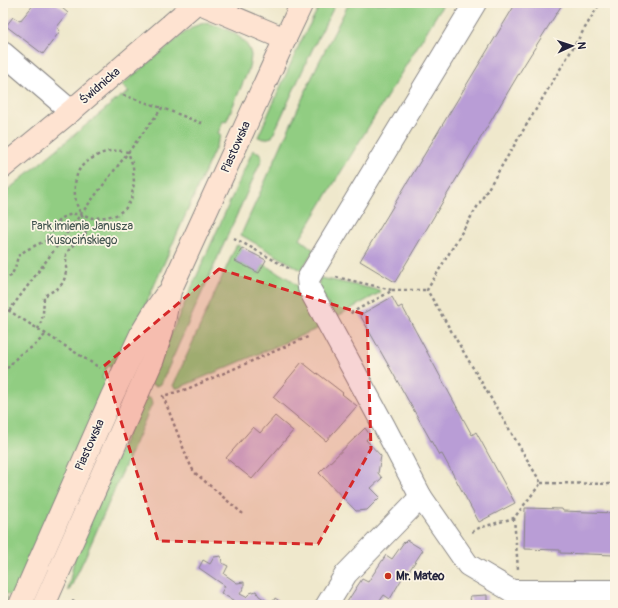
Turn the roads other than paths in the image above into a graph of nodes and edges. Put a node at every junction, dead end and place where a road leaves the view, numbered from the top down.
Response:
1 (196, 3) edge
2 (200, 3) edge
3 (302, 3) edge
4 (475, 3) edge
5 (284, 39) junction
6 (3, 53) edge
7 (71, 111) junction
8 (3, 167) edge
9 (170, 291) junction
10 (421, 496) junction
11 (615, 591) edge
12 (20, 605) edge
13 (44, 605) edge
14 (327, 605) edge

1 - 7 street, Świdnicka
2 - 5 street
3 - 5 street, Piastowska
4 - 10 street
5 - 9 street, Piastowska
6 - 7 street
7 - 8 street, Świdnicka
9 - 12 street, Piastowska
9 - 13 street, Piastowska
10 - 11 street
10 - 14 street

